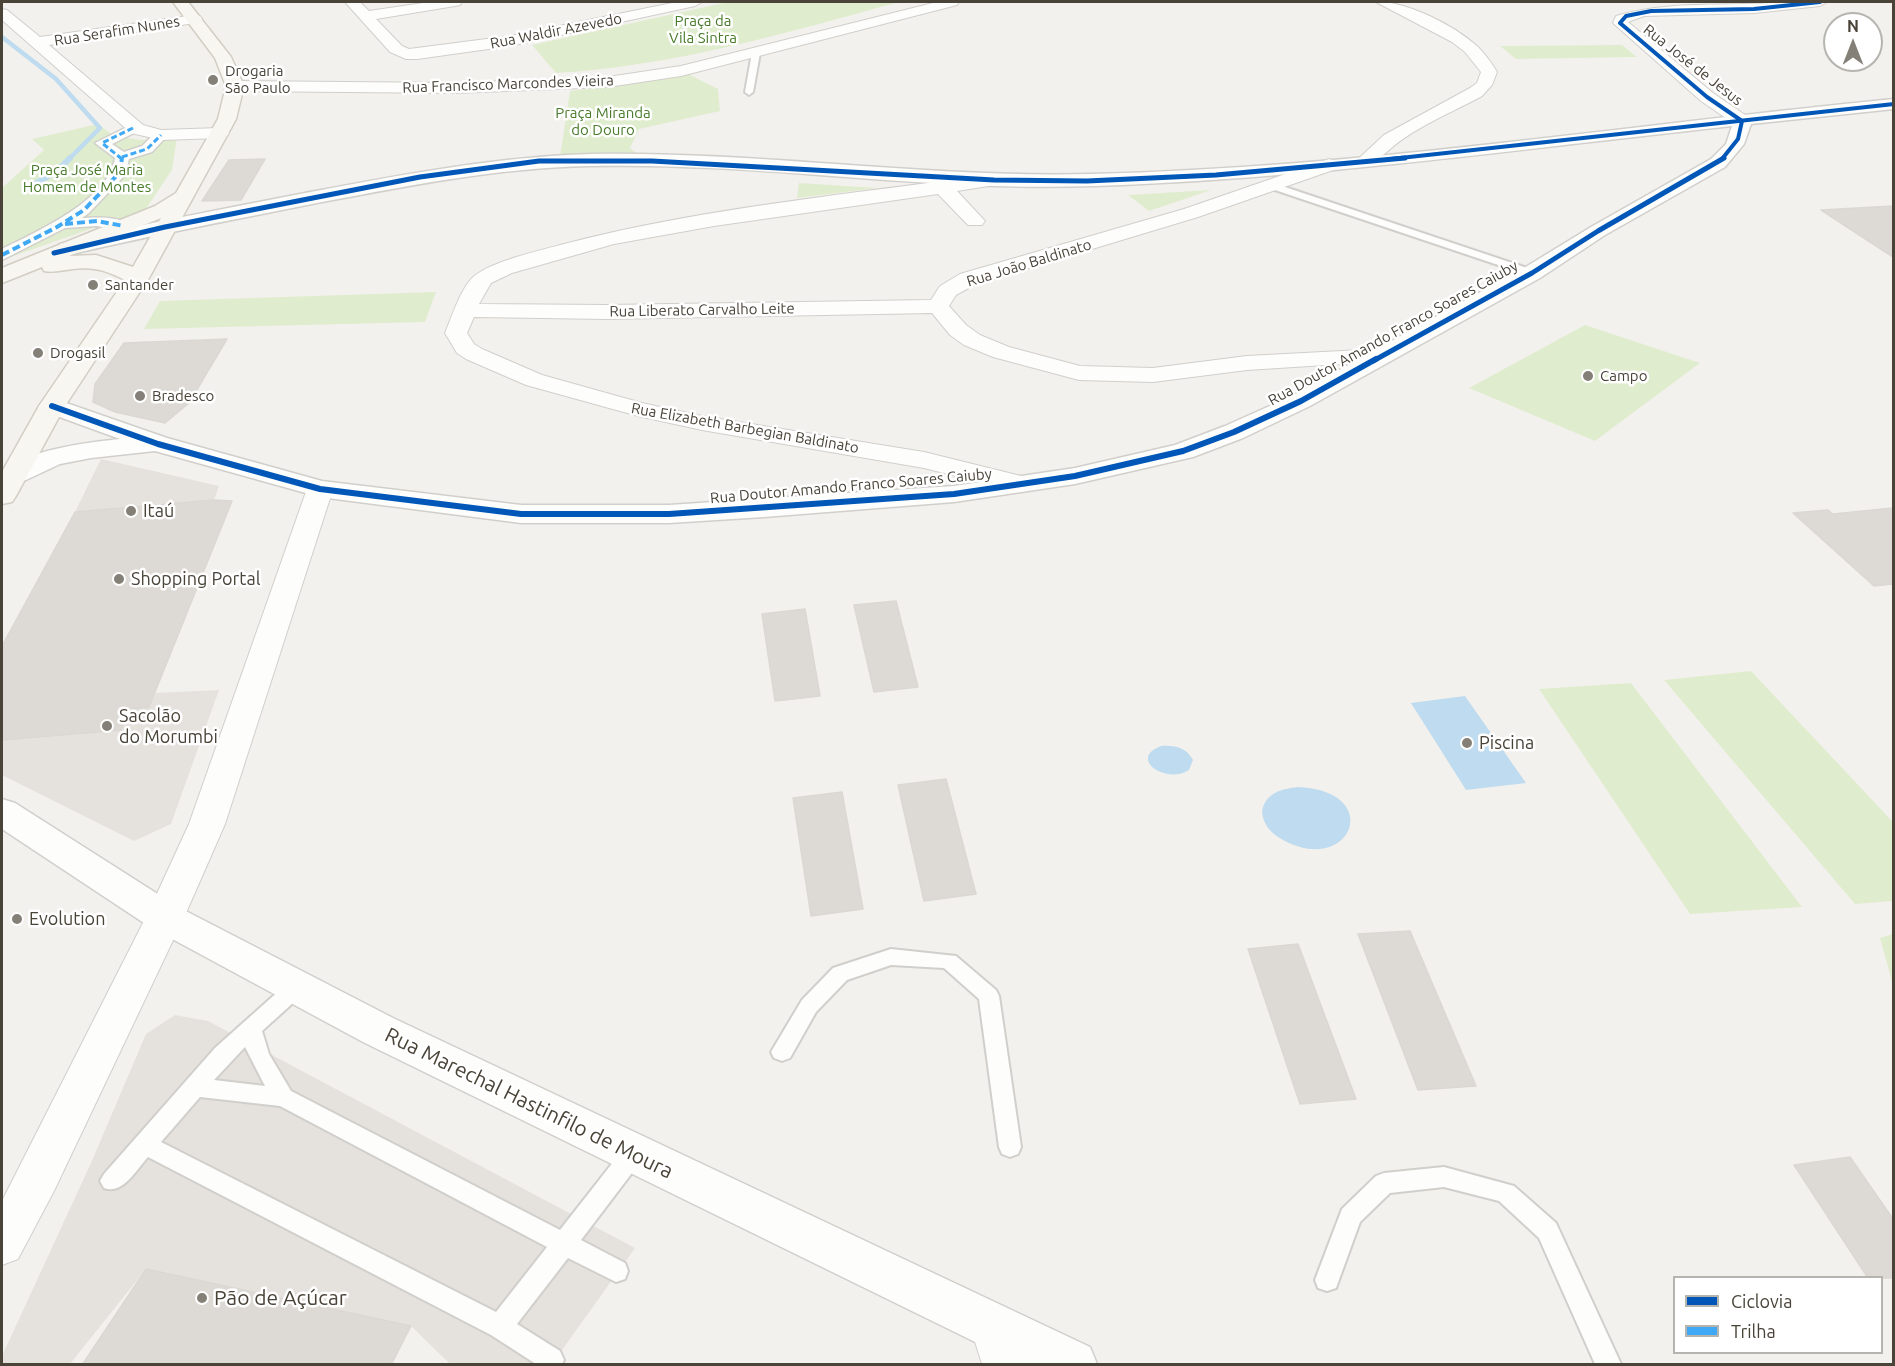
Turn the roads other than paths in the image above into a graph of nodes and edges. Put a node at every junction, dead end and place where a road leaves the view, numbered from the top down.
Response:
1 (352, 2) edge
2 (454, 2) edge
3 (695, 2) edge
4 (952, 2) edge
5 (1383, 2) edge
6 (1820, 2) edge
7 (190, 7) edge
8 (2, 13) edge
9 (366, 16) junction
10 (39, 42) junction
11 (756, 53) junction
12 (235, 86) junction
13 (749, 92) dead end
14 (1893, 104) edge
15 (1742, 121) junction
16 (135, 127) junction
17 (220, 133) junction
18 (160, 135) junction
19 (122, 157) junction
20 (1364, 162) junction
21 (1329, 165) junction
22 (994, 180) junction
23 (1273, 186) junction
24 (943, 188) junction
25 (184, 196) junction
26 (975, 221) dead end
27 (62, 224) junction
28 (124, 226) junction
29 (165, 227) junction
30 (54, 253) junction
31 (2, 255) edge
32 (1532, 273) junction
33 (2, 277) edge
34 (138, 278) junction
35 (938, 306) junction
36 (466, 310) junction
37 (1380, 356) junction
38 (52, 406) junction
39 (158, 444) junction
40 (1020, 484) junction
41 (9, 485) edge
42 (320, 489) junction
43 (2, 812) edge
44 (164, 917) junction
45 (297, 987) junction
46 (251, 1030) junction
47 (782, 1052) dead end
48 (194, 1088) junction
49 (283, 1097) junction
50 (145, 1145) junction
51 (1010, 1147) dead end
52 (633, 1154) junction
53 (112, 1181) dead end
54 (564, 1243) junction
55 (2, 1244) edge
56 (616, 1271) dead end
57 (1327, 1280) dead end
58 (500, 1327) junction
59 (1001, 1347) edge
60 (551, 1360) dead end
61 (1072, 1365) edge
62 (1608, 1365) edge

1 - 9 street
2 - 9 street
3 - 9 street, Rua Waldir Azevedo
4 - 11 street, Rua Francisco Marcondes Vieira
5 - 20 street
6 - 15 street, Rua José de Jesus
7 - 10 street, Rua Serafim Nunes
7 - 12 main road
8 - 10 street
10 - 16 street
11 - 12 street, Rua Francisco Marcondes Vieira
11 - 13 lane
12 - 17 main road
14 - 15 street
15 - 20 street
15 - 32 street, Rua Doutor Amando Franco Soares Caiuby
16 - 18 street
16 - 19 street
17 - 18 street
17 - 25 main road
18 - 19 street
19 - 27 street
20 - 21 street
21 - 22 street
21 - 23 street, Rua João Baldinato
22 - 24 street, Rua Elizabeth Barbegian Baldinato
22 - 29 street
23 - 32 lane
23 - 35 street, Rua João Baldinato
24 - 26 street
24 - 36 street, Rua Elizabeth Barbegian Baldinato
25 - 28 main road
25 - 29 main road
27 - 28 street
27 - 31 street
28 - 30 main road
29 - 30 street
29 - 34 main road
30 - 33 main road
32 - 37 street, Rua Doutor Amando Franco Soares Caiuby
33 - 34 main road
34 - 38 main road
35 - 36 street, Rua Liberato Carvalho Leite
35 - 37 street
36 - 40 street, Rua Elizabeth Barbegian Baldinato
37 - 40 street, Rua Doutor Amando Franco Soares Caiuby
38 - 39 street, Rua Doutor Amando Franco Soares Caiuby
38 - 41 main road
39 - 41 street, Rua Doutor Amando Franco Soares Caiuby
39 - 42 street, Rua Doutor Amando Franco Soares Caiuby
40 - 42 street, Rua Doutor Amando Franco Soares Caiuby
42 - 44 street
43 - 44 street, Rua Marechal Hastinfilo de Moura
44 - 45 street, Rua Marechal Hastinfilo de Moura
44 - 55 street
45 - 46 lane
45 - 52 street, Rua Marechal Hastinfilo de Moura
46 - 48 lane
46 - 49 lane
47 - 51 lane
48 - 49 lane
48 - 50 lane
49 - 54 lane
50 - 53 lane
50 - 58 lane
52 - 54 lane
52 - 59 street, Rua Marechal Hastinfilo de Moura
54 - 56 lane
54 - 58 lane
57 - 62 lane
58 - 60 lane
59 - 61 street, Rua Marechal Hastinfilo de Moura

